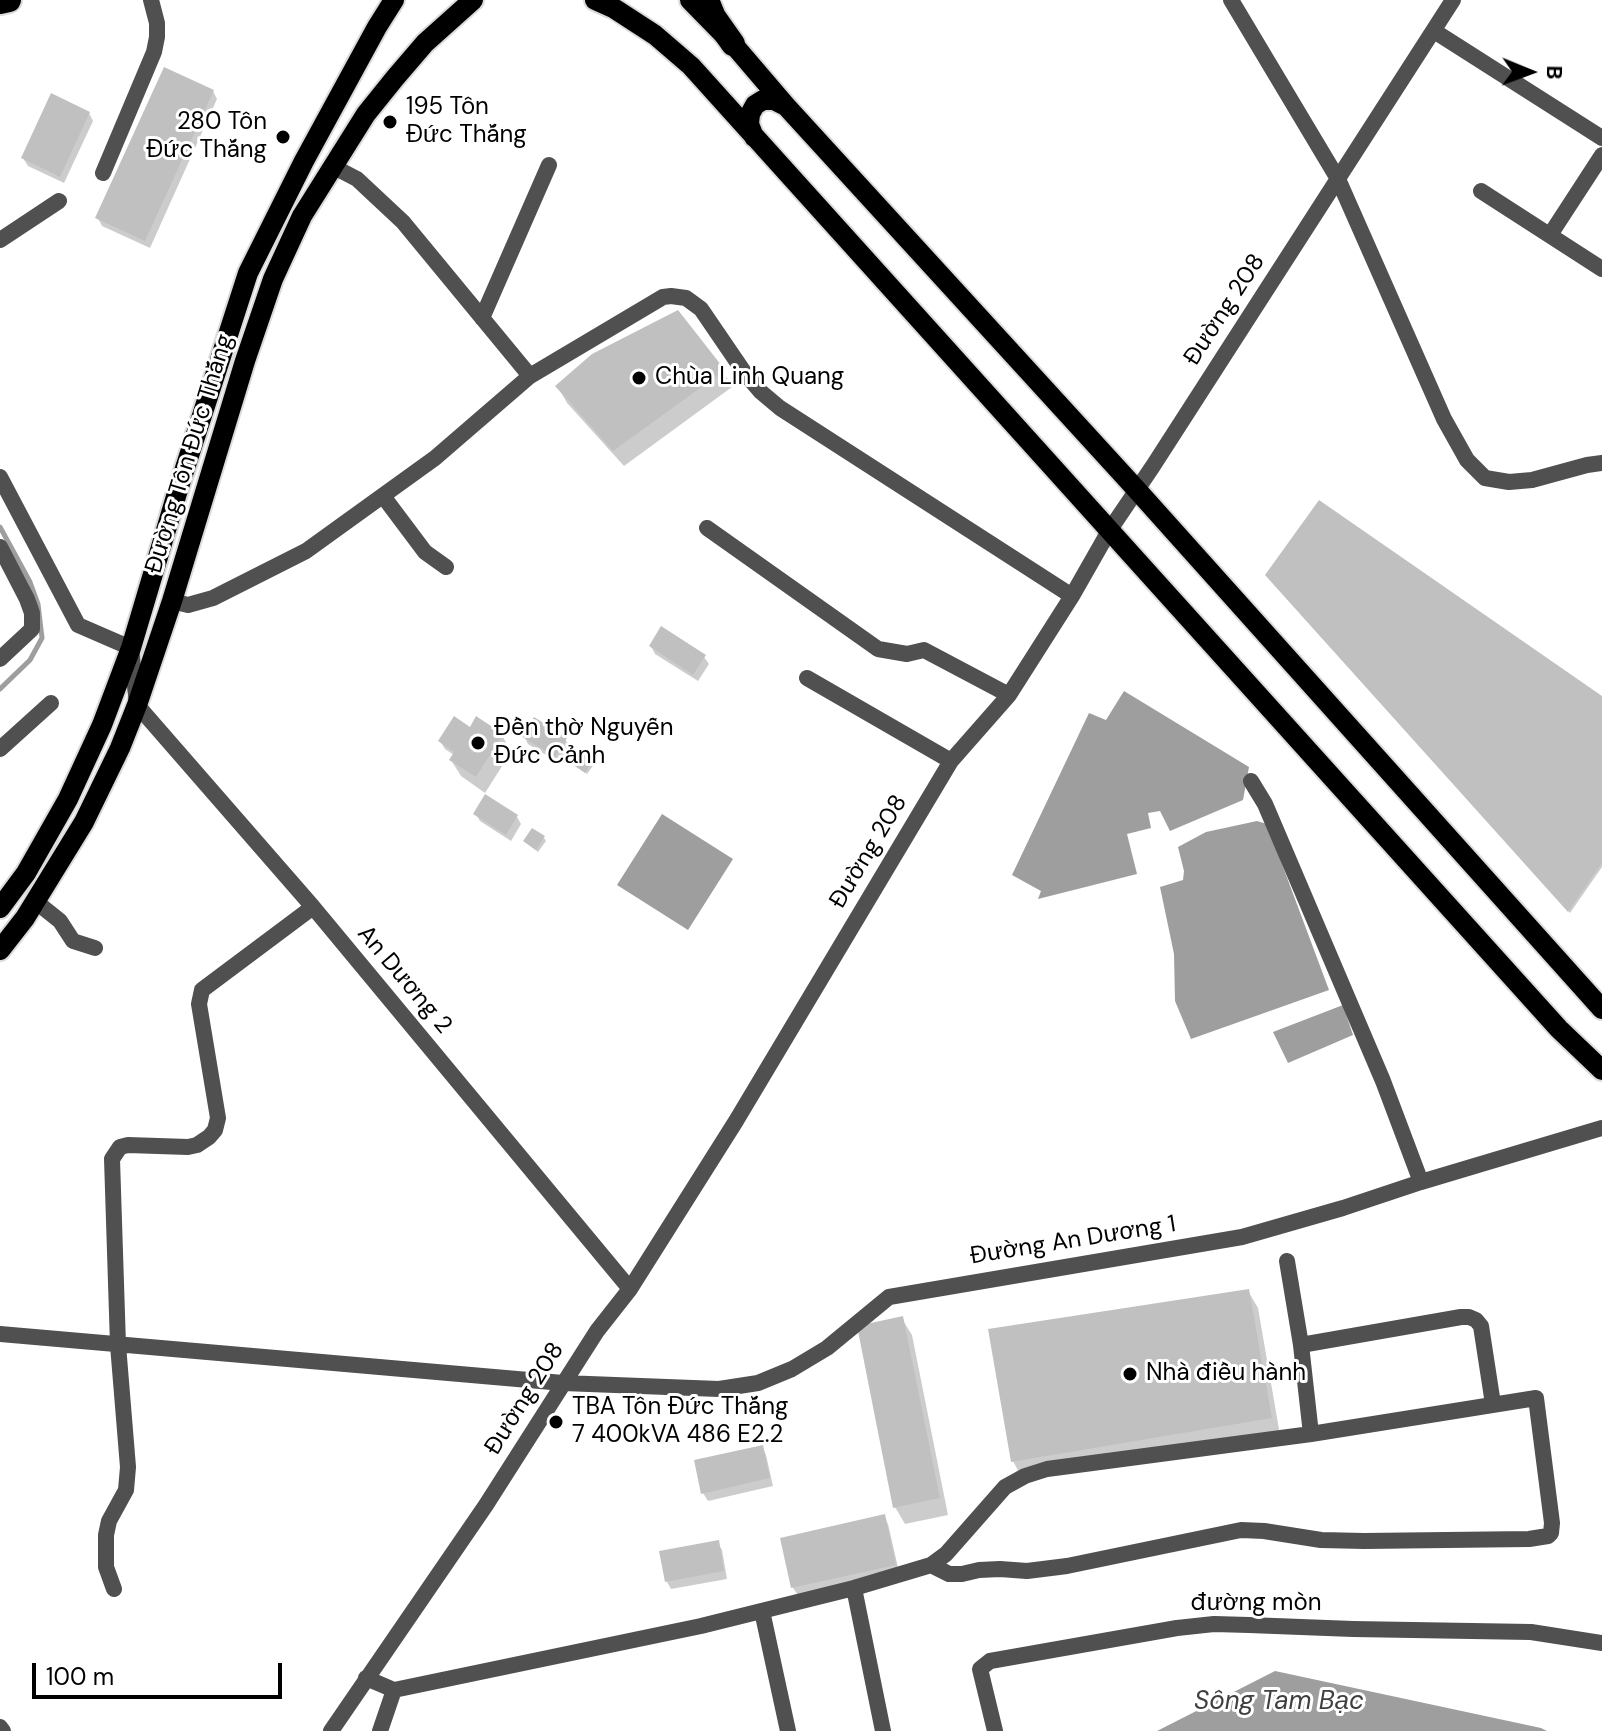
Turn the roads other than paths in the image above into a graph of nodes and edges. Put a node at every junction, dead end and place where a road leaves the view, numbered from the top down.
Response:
1 (9, 0) edge
2 (151, 0) edge
3 (394, 0) edge
4 (473, 0) edge
5 (595, 0) edge
6 (690, 0) edge
7 (707, 0) edge
8 (1231, 0) edge
9 (1453, 0) edge
10 (0, 2) edge
11 (1434, 31) junction
12 (733, 44) junction
13 (786, 106) junction
14 (754, 137) junction
15 (1602, 138) edge
16 (1602, 155) edge
17 (549, 165) dead end
18 (334, 167) junction
19 (103, 173) dead end
20 (1338, 179) junction
21 (1481, 191) dead end
22 (59, 201) dead end
23 (1550, 235) junction
24 (0, 240) edge
25 (1602, 269) edge
26 (482, 318) junction
27 (530, 376) junction
28 (1602, 463) edge
29 (0, 477) edge
30 (1137, 490) junction
31 (383, 496) junction
32 (707, 528) dead end
33 (1109, 531) junction
34 (0, 547) edge
35 (446, 567) dead end
36 (1072, 596) junction
37 (172, 601) junction
38 (131, 648) junction
39 (0, 659) edge
40 (807, 678) dead end
41 (1009, 695) junction
42 (51, 703) dead end
43 (137, 705) junction
44 (0, 749) edge
45 (951, 761) junction
46 (1251, 781) dead end
47 (35, 901) junction
48 (313, 907) junction
49 (0, 908) edge
50 (95, 948) dead end
51 (0, 950) edge
52 (1602, 1009) edge
53 (1602, 1070) edge
54 (1602, 1128) edge
55 (1421, 1182) junction
56 (1287, 1261) dead end
57 (630, 1289) junction
58 (0, 1334) edge
59 (118, 1345) junction
60 (1301, 1345) junction
61 (563, 1383) junction
62 (1493, 1404) junction
63 (1311, 1434) junction
64 (931, 1565) junction
65 (854, 1588) junction
66 (114, 1589) dead end
67 (762, 1611) junction
68 (1602, 1643) edge
69 (366, 1678) junction
70 (394, 1690) junction
71 (331, 1731) edge
72 (380, 1731) edge
73 (788, 1731) edge
74 (883, 1731) edge
75 (995, 1731) edge

1 - 10 highway
2 - 19 street
3 - 38 main road, Đường Tôn Đức Thắng
4 - 18 main road, Đường Tôn Đức Thắng
5 - 14 main road
6 - 12 main road
7 - 12 highway
8 - 20 street
9 - 11 street, Đường 208
11 - 15 street
11 - 20 street, Đường 208
12 - 13 main road
13 - 14 main road
13 - 30 main road
14 - 33 main road
16 - 23 street
17 - 26 street
18 - 26 street
18 - 37 main road, Đường Tôn Đức Thắng
20 - 28 street
20 - 30 street, Đường 208
21 - 23 street
22 - 24 street
23 - 25 street
26 - 27 street
27 - 31 street
27 - 36 street
29 - 38 street
30 - 33 street, Đường 208
30 - 52 main road
31 - 35 street
31 - 37 street
32 - 41 street
33 - 36 street, Đường 208
33 - 53 main road
34 - 39 street
36 - 41 street, Đường 208
37 - 43 main road, Đường Tôn Đức Thắng
38 - 43 street
38 - 49 main road, Đường Tôn Đức Thắng
40 - 45 street
41 - 45 street, Đường 208
42 - 44 street
43 - 47 main road, Đường Tôn Đức Thắng
43 - 48 street, An Dương 2
45 - 57 street, Đường 208
46 - 55 street
47 - 50 street
47 - 51 main road, Đường Tôn Đức Thắng
48 - 57 street, An Dương 2
48 - 59 street
54 - 55 street, Đường An Dương 1
55 - 61 street, Đường An Dương 1
56 - 60 street
57 - 61 street, Đường 208
58 - 59 street, Đường An Dương 1
59 - 61 street, Đường An Dương 1
59 - 66 street
60 - 62 street
60 - 63 street
61 - 69 street, Đường 208
62 - 63 street
62 - 64 street
63 - 64 street
64 - 65 street
65 - 67 street
65 - 74 street
67 - 70 street
67 - 73 street
68 - 75 street, đường mòn
69 - 70 street
69 - 71 street, Đường 208
70 - 72 street

